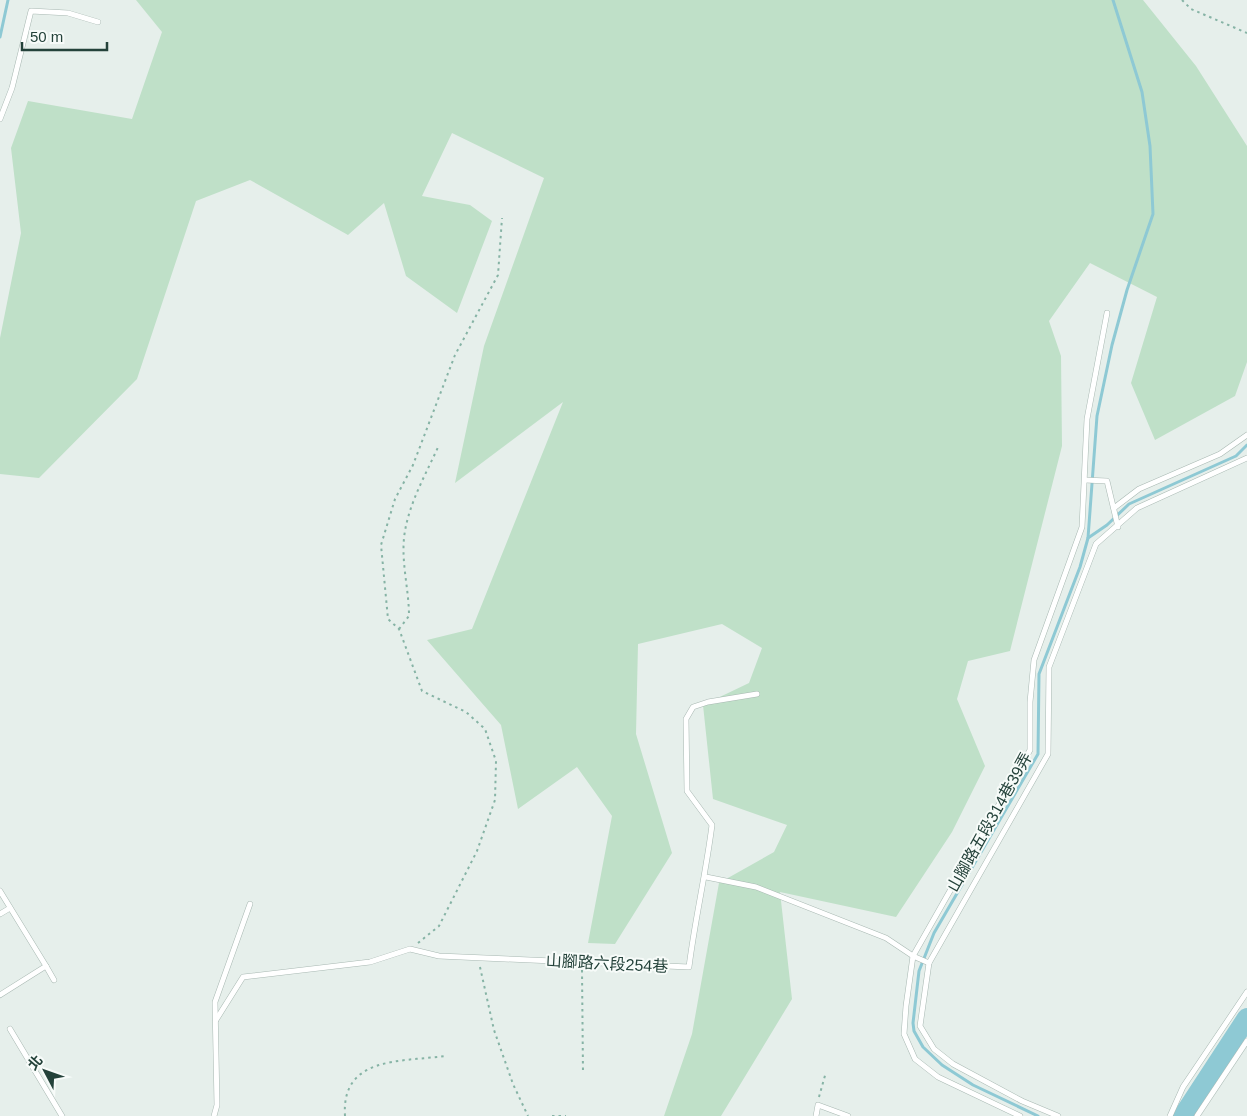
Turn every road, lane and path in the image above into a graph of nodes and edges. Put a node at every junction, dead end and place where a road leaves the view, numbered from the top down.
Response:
1 (1182, 0) edge
2 (98, 22) dead end
3 (1247, 33) edge
4 (0, 119) edge
5 (502, 218) dead end
6 (1107, 313) dead end
7 (1247, 435) edge
8 (439, 445) dead end
9 (1247, 458) edge
10 (1085, 480) junction
11 (1114, 508) junction
12 (1118, 527) junction
13 (399, 630) junction
14 (757, 694) dead end
15 (706, 877) junction
16 (0, 891) edge
17 (250, 904) dead end
18 (10, 908) junction
19 (0, 914) edge
20 (410, 949) junction
21 (912, 956) junction
22 (481, 958) junction
23 (582, 960) junction
24 (929, 963) junction
25 (46, 966) junction
26 (54, 980) dead end
27 (1247, 992) edge
28 (0, 995) edge
29 (216, 1020) junction
30 (10, 1029) dead end
31 (1247, 1042) edge
32 (445, 1056) dead end
33 (826, 1072) dead end
34 (583, 1074) dead end
35 (818, 1105) junction
36 (62, 1116) edge
37 (214, 1116) edge
38 (344, 1116) edge
39 (528, 1116) edge
40 (552, 1116) edge
41 (566, 1116) edge
42 (816, 1116) edge
43 (848, 1116) edge
44 (1020, 1116) edge
45 (1058, 1116) edge
46 (1170, 1116) edge
47 (1198, 1116) edge

1 - 3 path
2 - 4 lane
5 - 13 path
6 - 10 lane, 山腳路五段314巷39弄
7 - 11 lane
8 - 13 path
9 - 12 lane
10 - 11 lane
10 - 21 lane, 山腳路五段314巷39弄
11 - 12 lane
12 - 24 lane
13 - 20 path
14 - 15 lane, 山腳路六段254巷
15 - 21 lane
15 - 23 lane, 山腳路六段254巷
16 - 18 lane
17 - 29 lane
18 - 19 lane
18 - 25 lane
20 - 22 lane, 山腳路六段254巷
20 - 29 lane
21 - 24 lane
21 - 44 lane, 山腳路五段314巷39弄
22 - 23 lane, 山腳路六段254巷
22 - 39 path
23 - 34 path
24 - 45 lane
25 - 26 lane
25 - 28 lane
27 - 46 lane
29 - 37 lane
30 - 36 lane
31 - 47 lane
32 - 38 path
33 - 35 path
35 - 42 lane
35 - 43 lane
40 - 41 path

